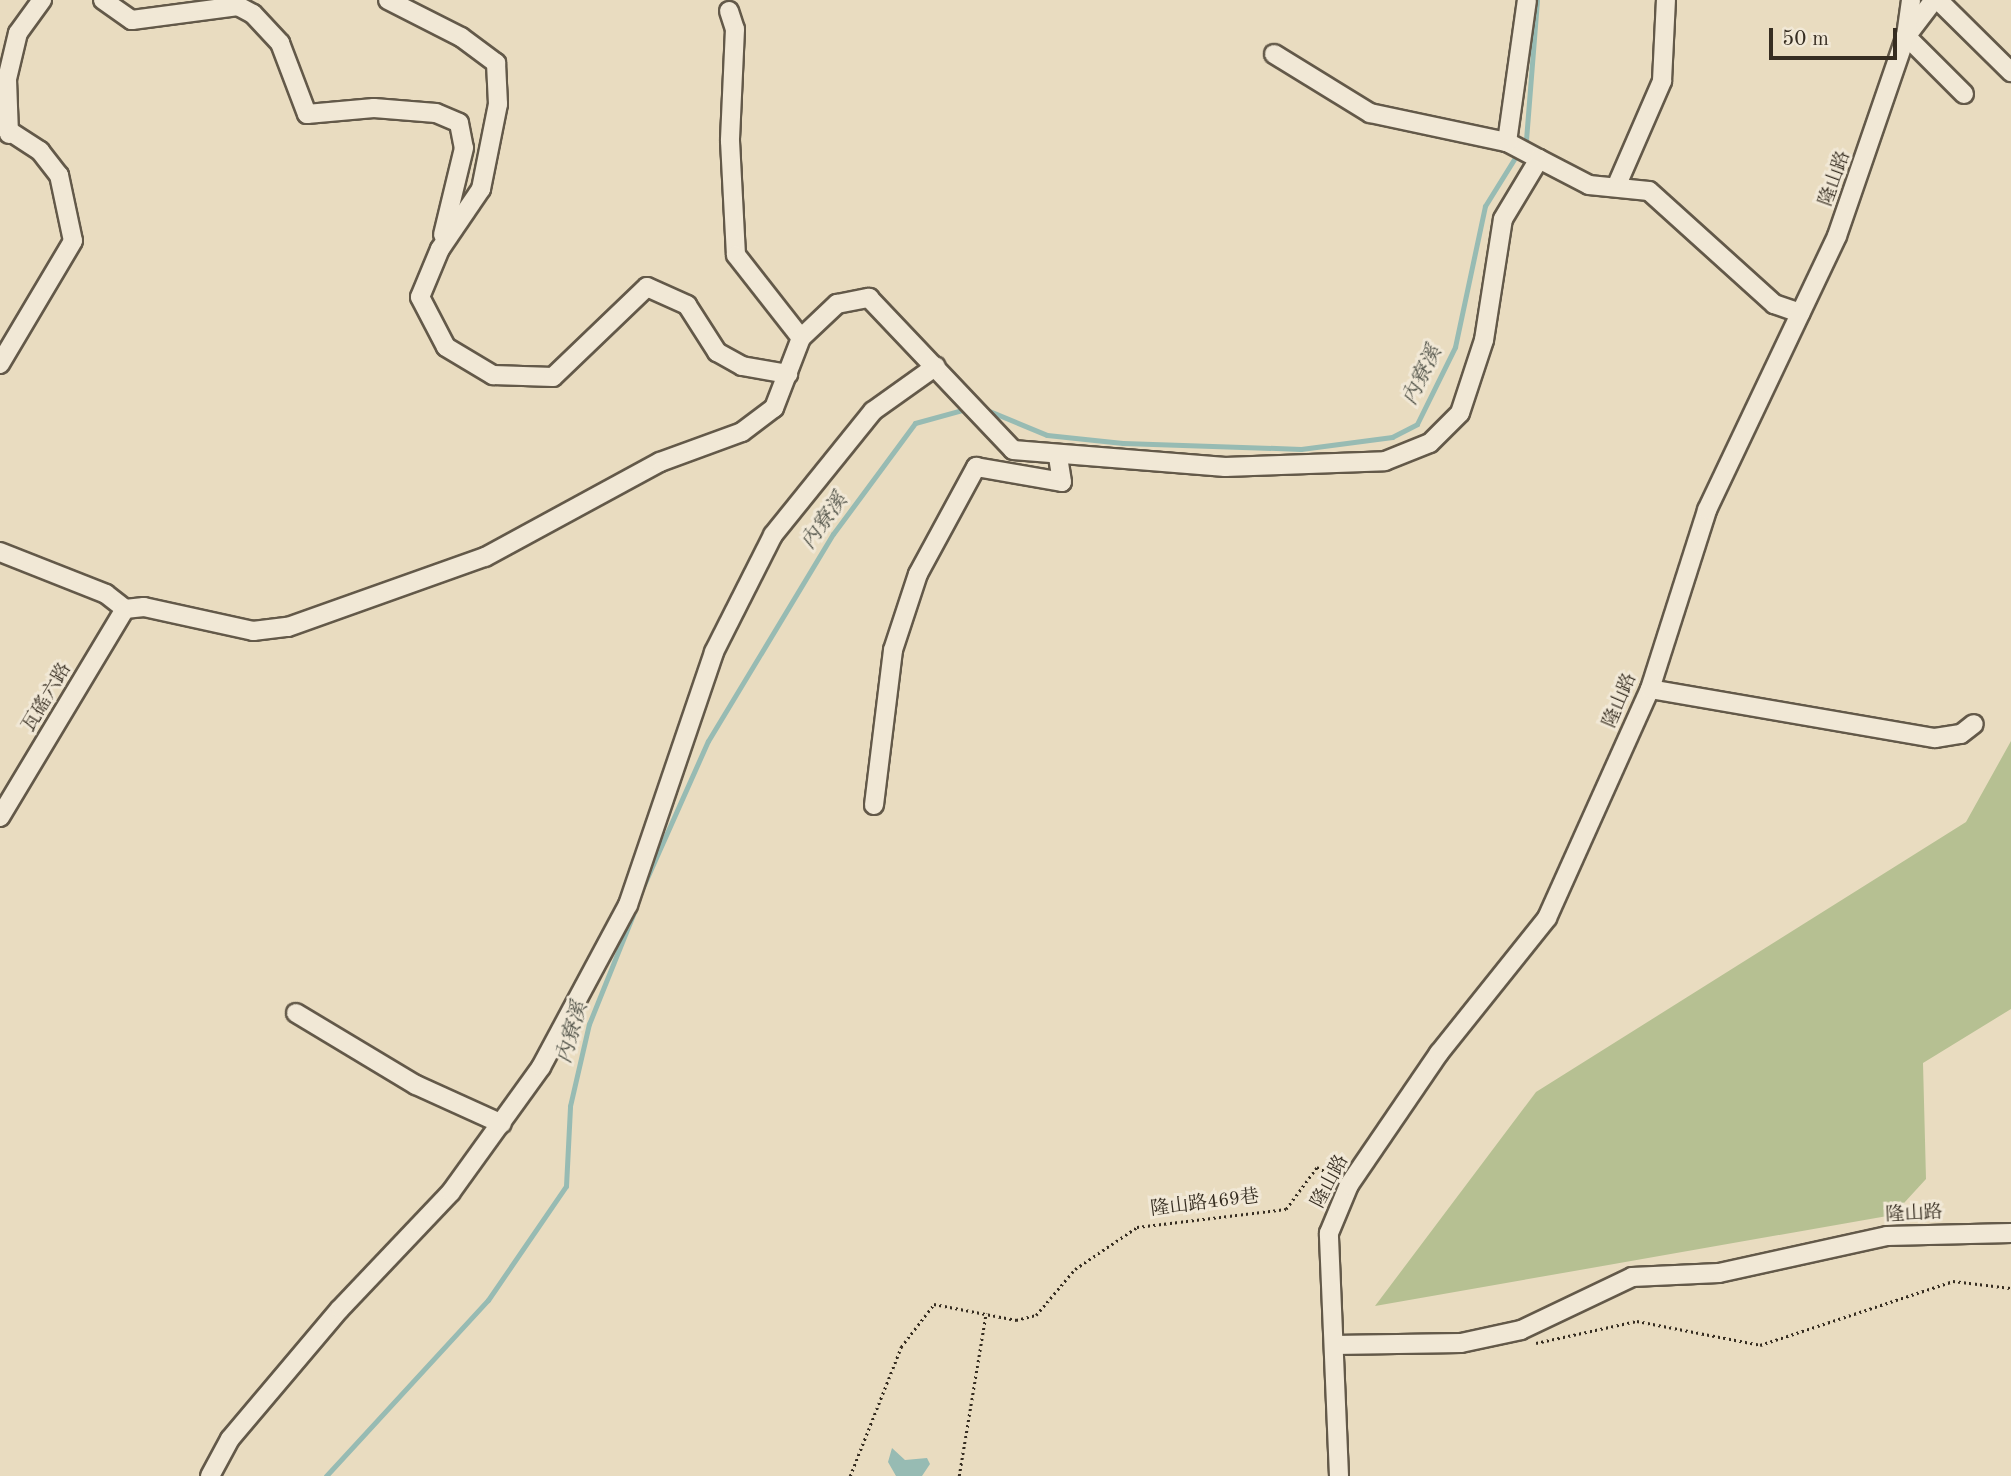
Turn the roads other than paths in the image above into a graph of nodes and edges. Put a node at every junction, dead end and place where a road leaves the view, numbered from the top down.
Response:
1 (42, 0) edge
2 (103, 0) edge
3 (388, 0) edge
4 (1527, 0) edge
5 (1666, 0) edge
6 (1911, 0) edge
7 (1936, 0) edge
8 (729, 11) dead end
9 (1906, 36) junction
10 (1274, 54) dead end
11 (2011, 72) edge
12 (1964, 94) dead end
13 (4, 129) edge
14 (1507, 142) junction
15 (1539, 159) junction
16 (1616, 187) junction
17 (440, 249) junction
18 (1800, 313) junction
19 (801, 338) junction
20 (0, 364) edge
21 (936, 366) junction
22 (788, 374) junction
23 (1058, 458) junction
24 (0, 552) edge
25 (130, 608) junction
26 (1650, 689) junction
27 (1974, 723) dead end
28 (874, 805) dead end
29 (0, 817) edge
30 (296, 1013) dead end
31 (502, 1124) junction
32 (2011, 1233) edge
33 (1334, 1345) junction
34 (210, 1476) edge
35 (1339, 1476) edge

1 - 13 street
2 - 17 street
3 - 17 street
4 - 14 street
5 - 16 street
6 - 9 street
7 - 9 street
7 - 11 street
8 - 19 street
9 - 12 street
9 - 18 street, 隆山路
10 - 14 street
13 - 20 street
14 - 15 street
15 - 16 street
15 - 23 street
16 - 18 street
17 - 22 street
18 - 26 street, 隆山路
19 - 21 street
19 - 22 street
21 - 23 street
21 - 31 street
22 - 25 street
23 - 28 street
24 - 25 street
25 - 29 street, 瓦磘六路
26 - 27 street
26 - 33 street, 隆山路
30 - 31 street
31 - 34 street
32 - 33 street, 隆山路
33 - 35 street, 隆山路

